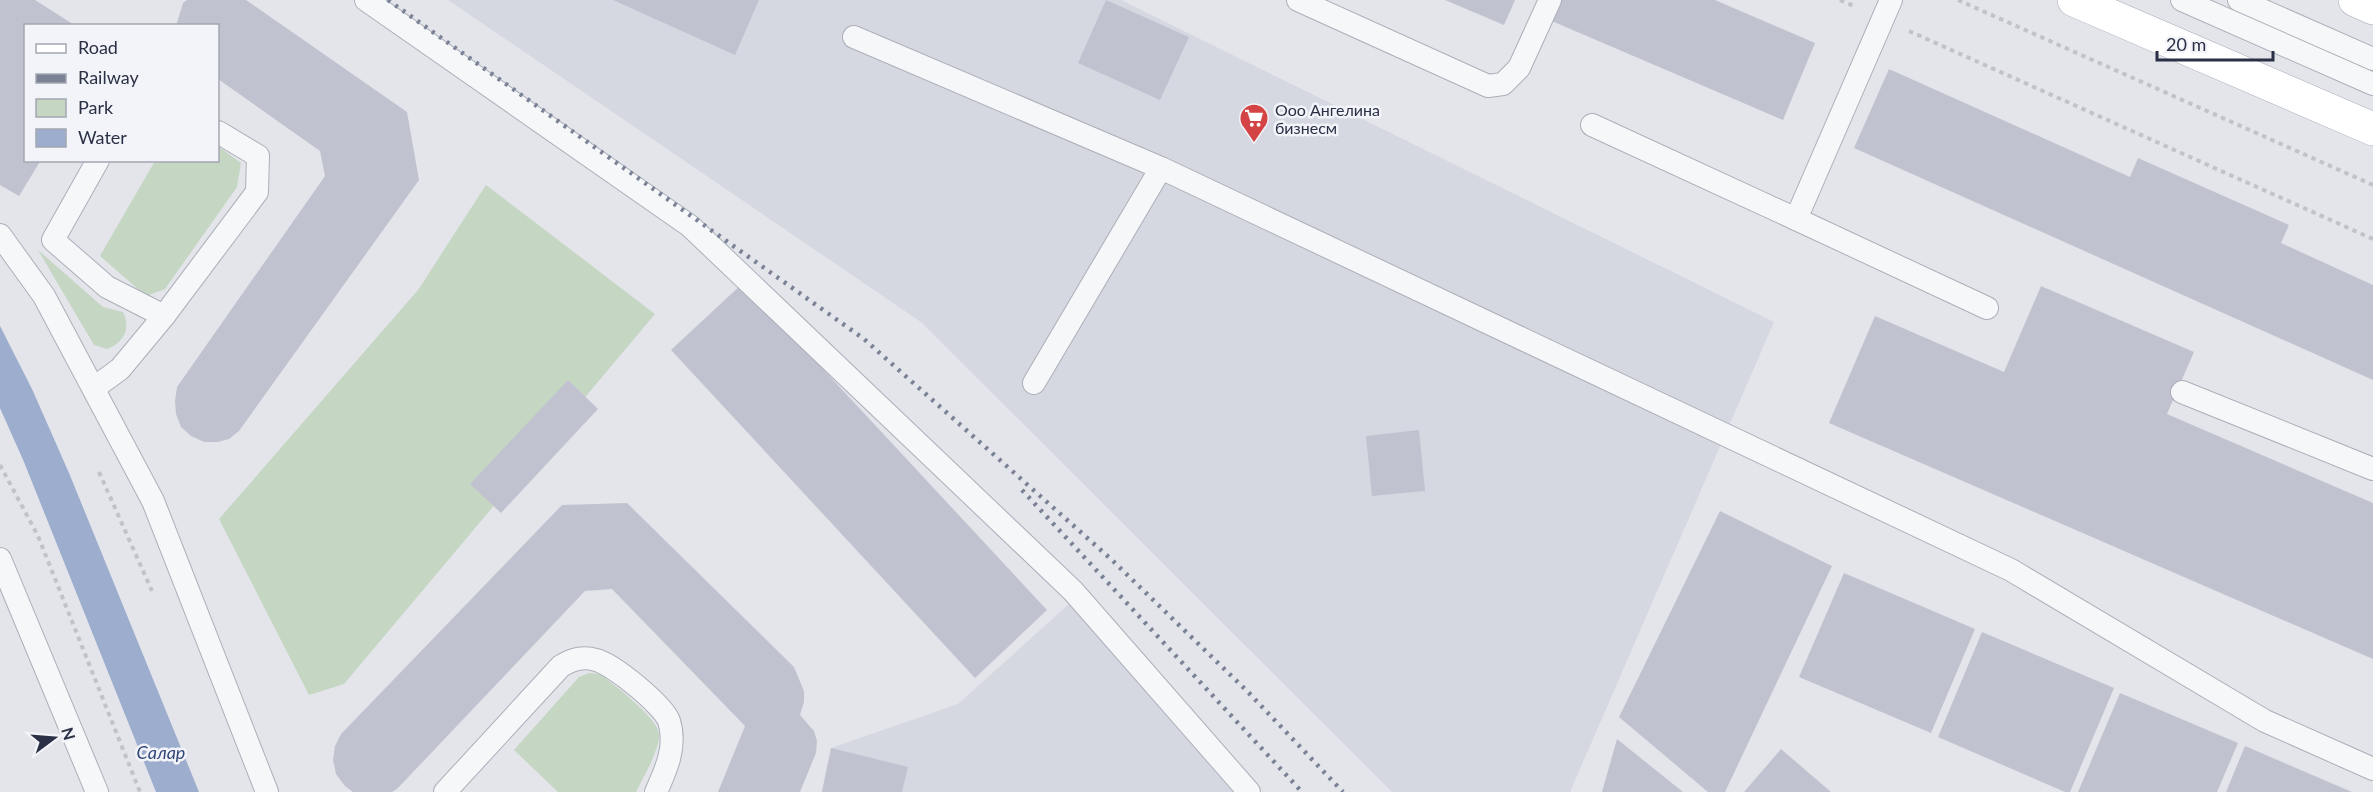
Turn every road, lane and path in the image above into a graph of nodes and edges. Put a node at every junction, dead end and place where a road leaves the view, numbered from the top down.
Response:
1 (366, 0) edge
2 (1298, 0) edge
3 (1550, 0) edge
4 (1840, 0) edge
5 (1958, 0) edge
6 (2074, 0) edge
7 (2182, 0) edge
8 (2239, 0) edge
9 (2355, 0) edge
10 (2373, 8) edge
11 (1888, 10) edge
12 (854, 37) dead end
13 (2373, 59) edge
14 (2373, 84) edge
15 (1592, 125) dead end
16 (2373, 129) edge
17 (219, 133) edge
18 (97, 162) edge
19 (1161, 168) junction
20 (2373, 185) edge
21 (1796, 219) junction
22 (0, 235) edge
23 (2373, 239) edge
24 (1987, 308) dead end
25 (164, 316) junction
26 (1034, 382) dead end
27 (94, 388) junction
28 (2182, 392) dead end
29 (0, 465) edge
30 (2373, 469) edge
31 (98, 471) dead end
32 (0, 559) edge
33 (154, 596) dead end
34 (2373, 769) edge
35 (96, 792) edge
36 (140, 792) edge
37 (267, 792) edge
38 (445, 792) edge
39 (656, 792) edge
40 (1249, 792) edge

1 - 40 lane
2 - 3 lane
4 - 11 path
5 - 20 path
6 - 16 main road
7 - 14 lane
8 - 13 lane
9 - 10 main road
11 - 21 lane
11 - 23 path
12 - 19 lane
15 - 21 lane
17 - 25 lane
18 - 25 lane
19 - 26 lane
19 - 34 lane
21 - 24 lane
22 - 27 lane
25 - 27 lane
27 - 37 lane
28 - 30 lane
29 - 36 path
31 - 33 path
32 - 35 lane
38 - 39 lane

